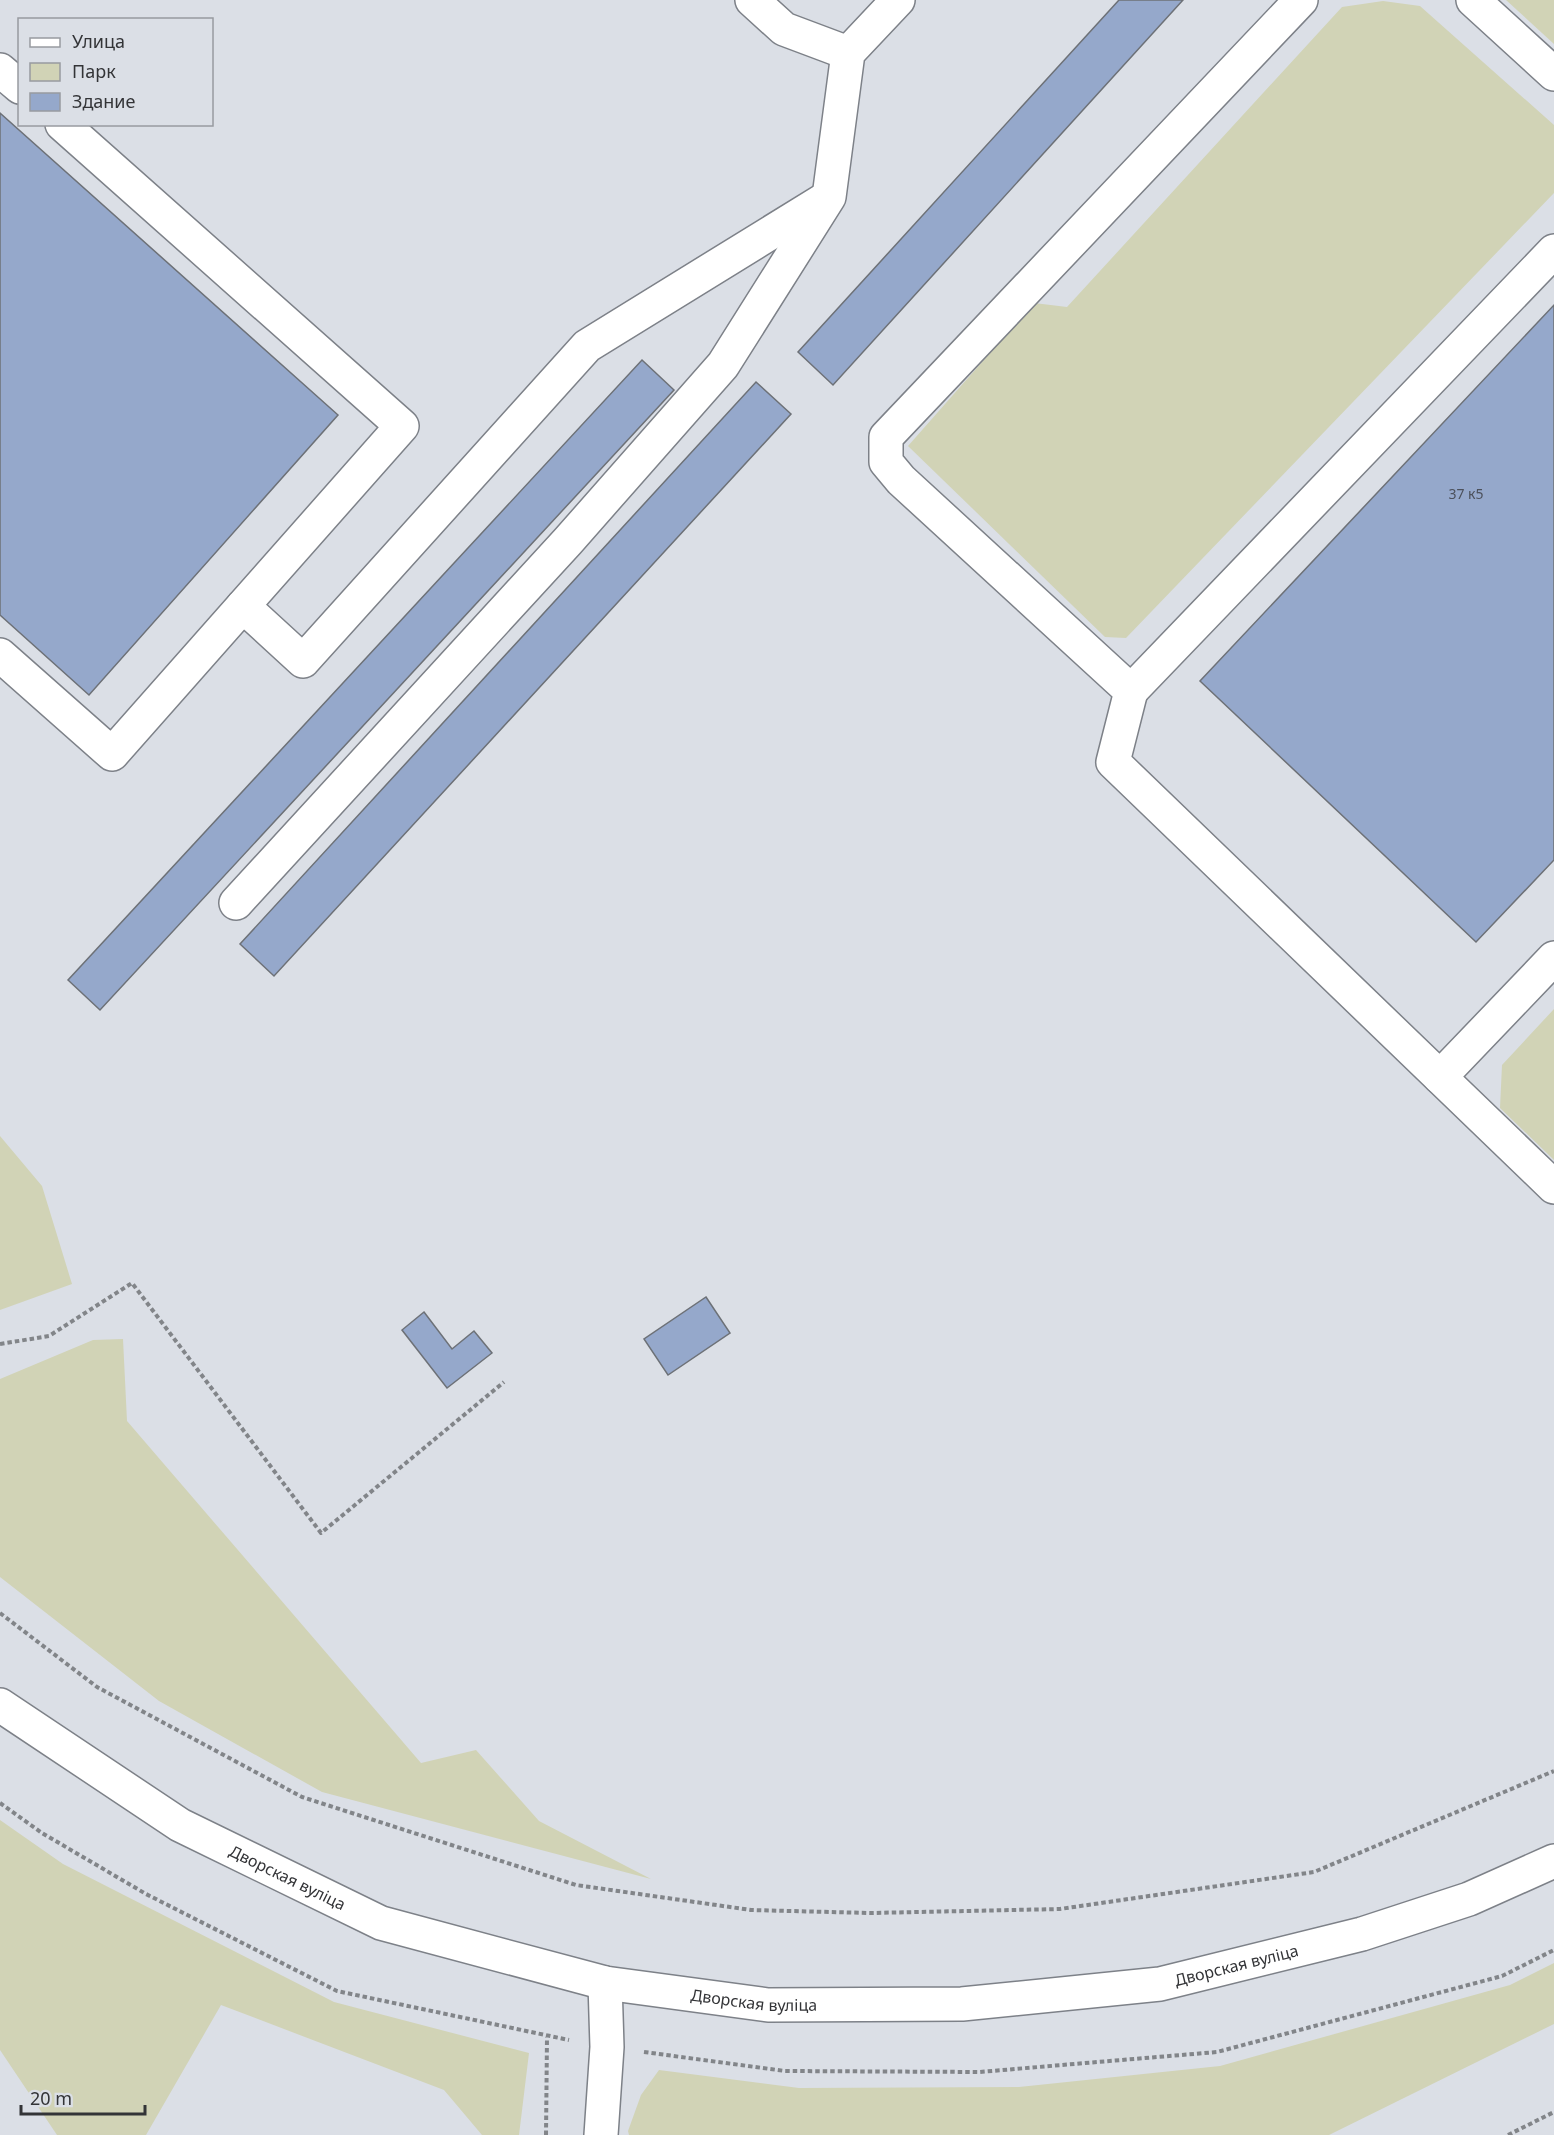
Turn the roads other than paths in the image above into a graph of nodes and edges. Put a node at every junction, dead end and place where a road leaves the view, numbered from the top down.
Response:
1 (752, 0) edge
2 (898, 0) edge
3 (1301, 0) edge
4 (1473, 0) edge
5 (848, 53) junction
6 (0, 70) edge
7 (1554, 74) edge
8 (18, 85) edge
9 (64, 126) edge
10 (829, 197) junction
11 (1554, 251) edge
12 (243, 606) junction
13 (0, 656) edge
14 (1131, 691) junction
15 (236, 903) dead end
16 (1554, 958) edge
17 (1440, 1077) junction
18 (1554, 1187) edge
19 (0, 1705) edge
20 (1554, 1862) edge
21 (605, 1983) junction
22 (601, 2135) edge

1 - 5 street
2 - 5 street
3 - 14 street
4 - 7 street
5 - 10 street
6 - 8 street
9 - 12 street
10 - 12 street
10 - 15 street
11 - 14 street
12 - 13 street
14 - 17 street
16 - 17 street
17 - 18 street
19 - 21 street, Дворская вуліца
20 - 21 street, Дворская вуліца
21 - 22 street

